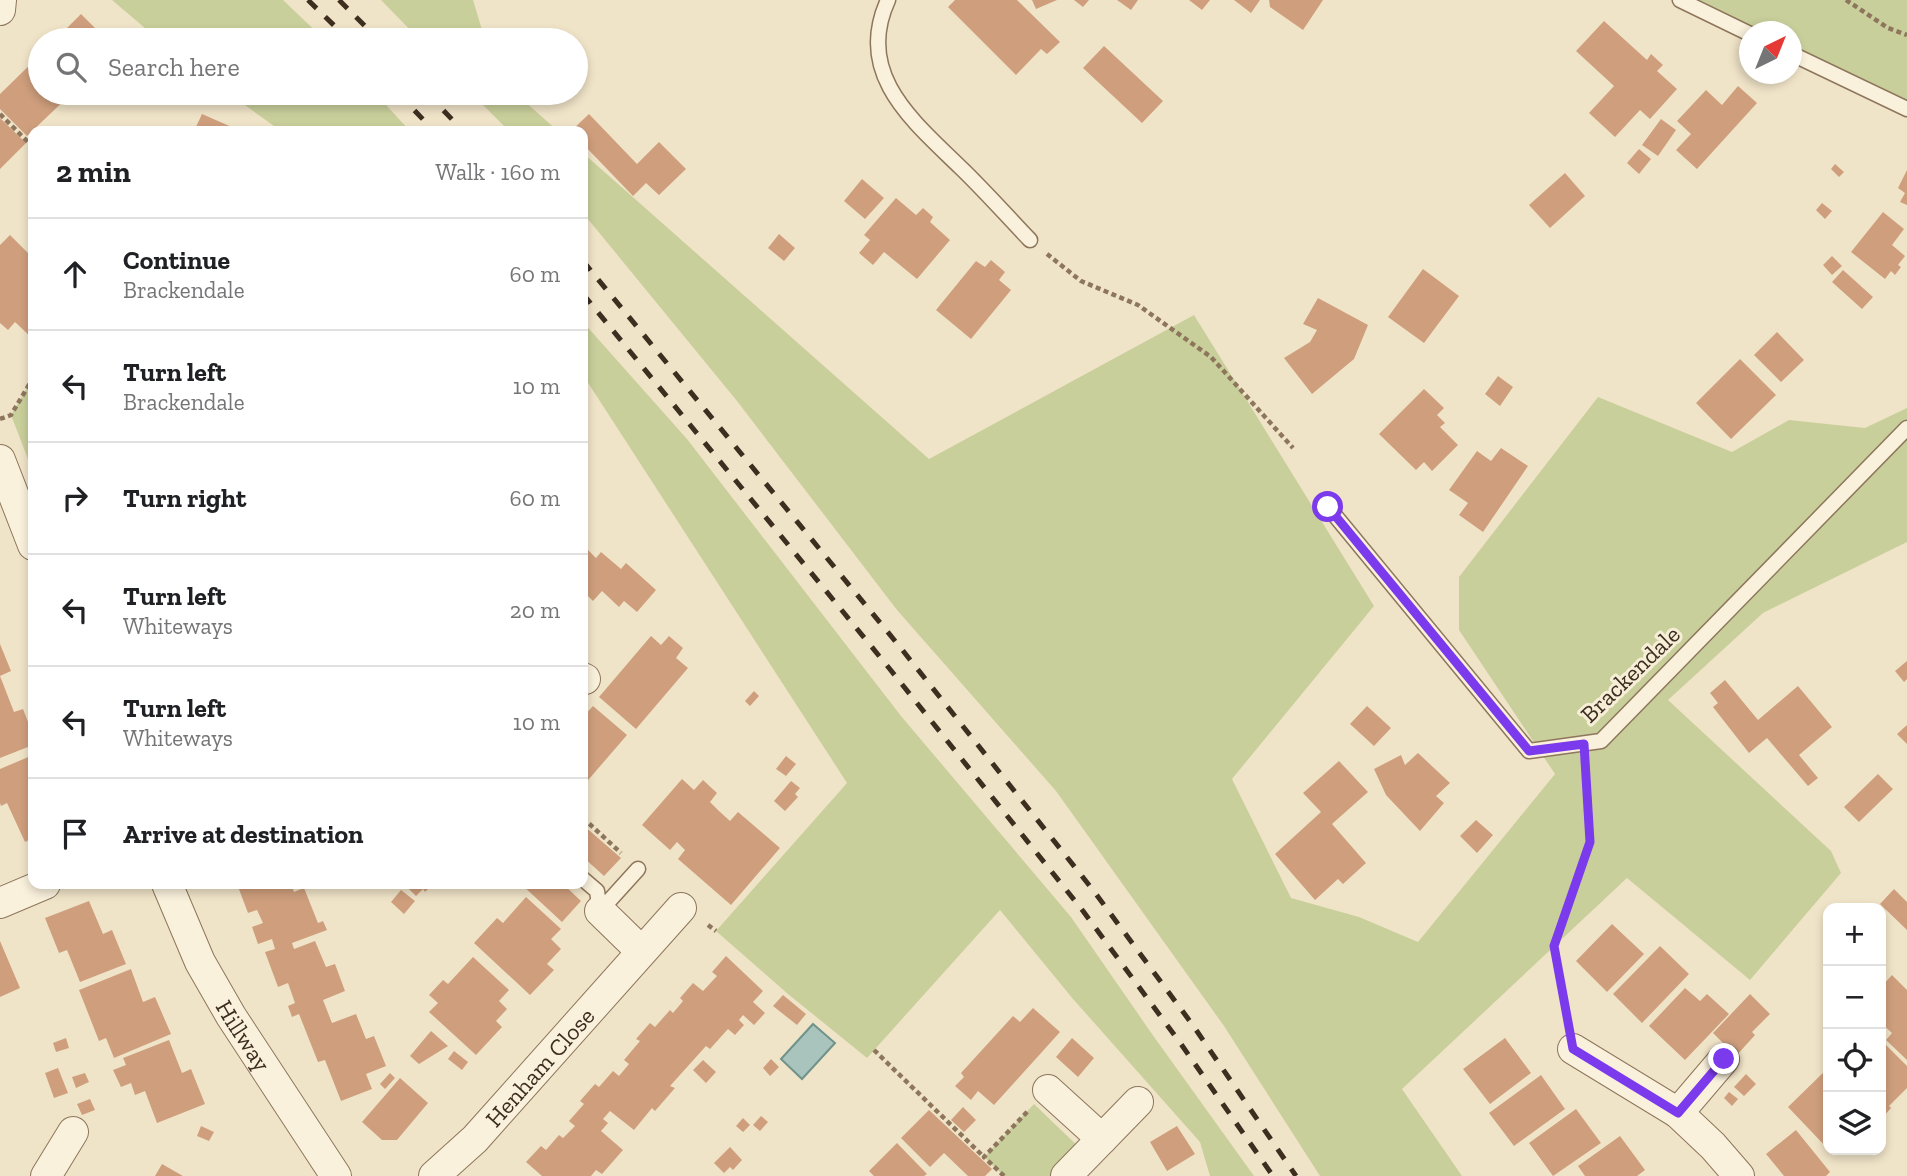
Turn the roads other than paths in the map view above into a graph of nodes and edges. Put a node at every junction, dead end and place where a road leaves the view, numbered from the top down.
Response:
1 (1, 0) edge
2 (888, 0) edge
3 (1680, 0) edge
4 (0, 10) edge
5 (1739, 29) edge
6 (1802, 59) edge
7 (1907, 109) edge
8 (1030, 240) road end
9 (1907, 428) edge
10 (0, 460) edge
11 (1328, 507) dead end
12 (28, 523) edge
13 (638, 869) road end
14 (588, 883) edge
15 (34, 889) edge
16 (169, 889) edge
17 (0, 903) edge
18 (681, 908) dead end
19 (600, 911) junction
20 (642, 951) junction
21 (1573, 1049) road end
22 (1724, 1059) dead end
23 (1048, 1090) road end
24 (1138, 1102) dead end
25 (1678, 1113) junction
26 (74, 1132) dead end
27 (1102, 1139) junction
28 (46, 1176) edge
29 (336, 1176) edge
30 (434, 1176) edge
31 (1066, 1176) edge
32 (1740, 1176) edge

1 - 4 street
2 - 8 lane
3 - 5 lane
6 - 7 lane
9 - 11 lane, Brackendale
10 - 12 street
13 - 19 lane
14 - 19 lane
15 - 17 street
16 - 29 street, Hillway
18 - 20 street, Henham Close
19 - 20 street
20 - 30 street, Henham Close
21 - 25 street
22 - 25 street
23 - 27 street
24 - 27 street
25 - 32 street
26 - 28 street
27 - 31 street

